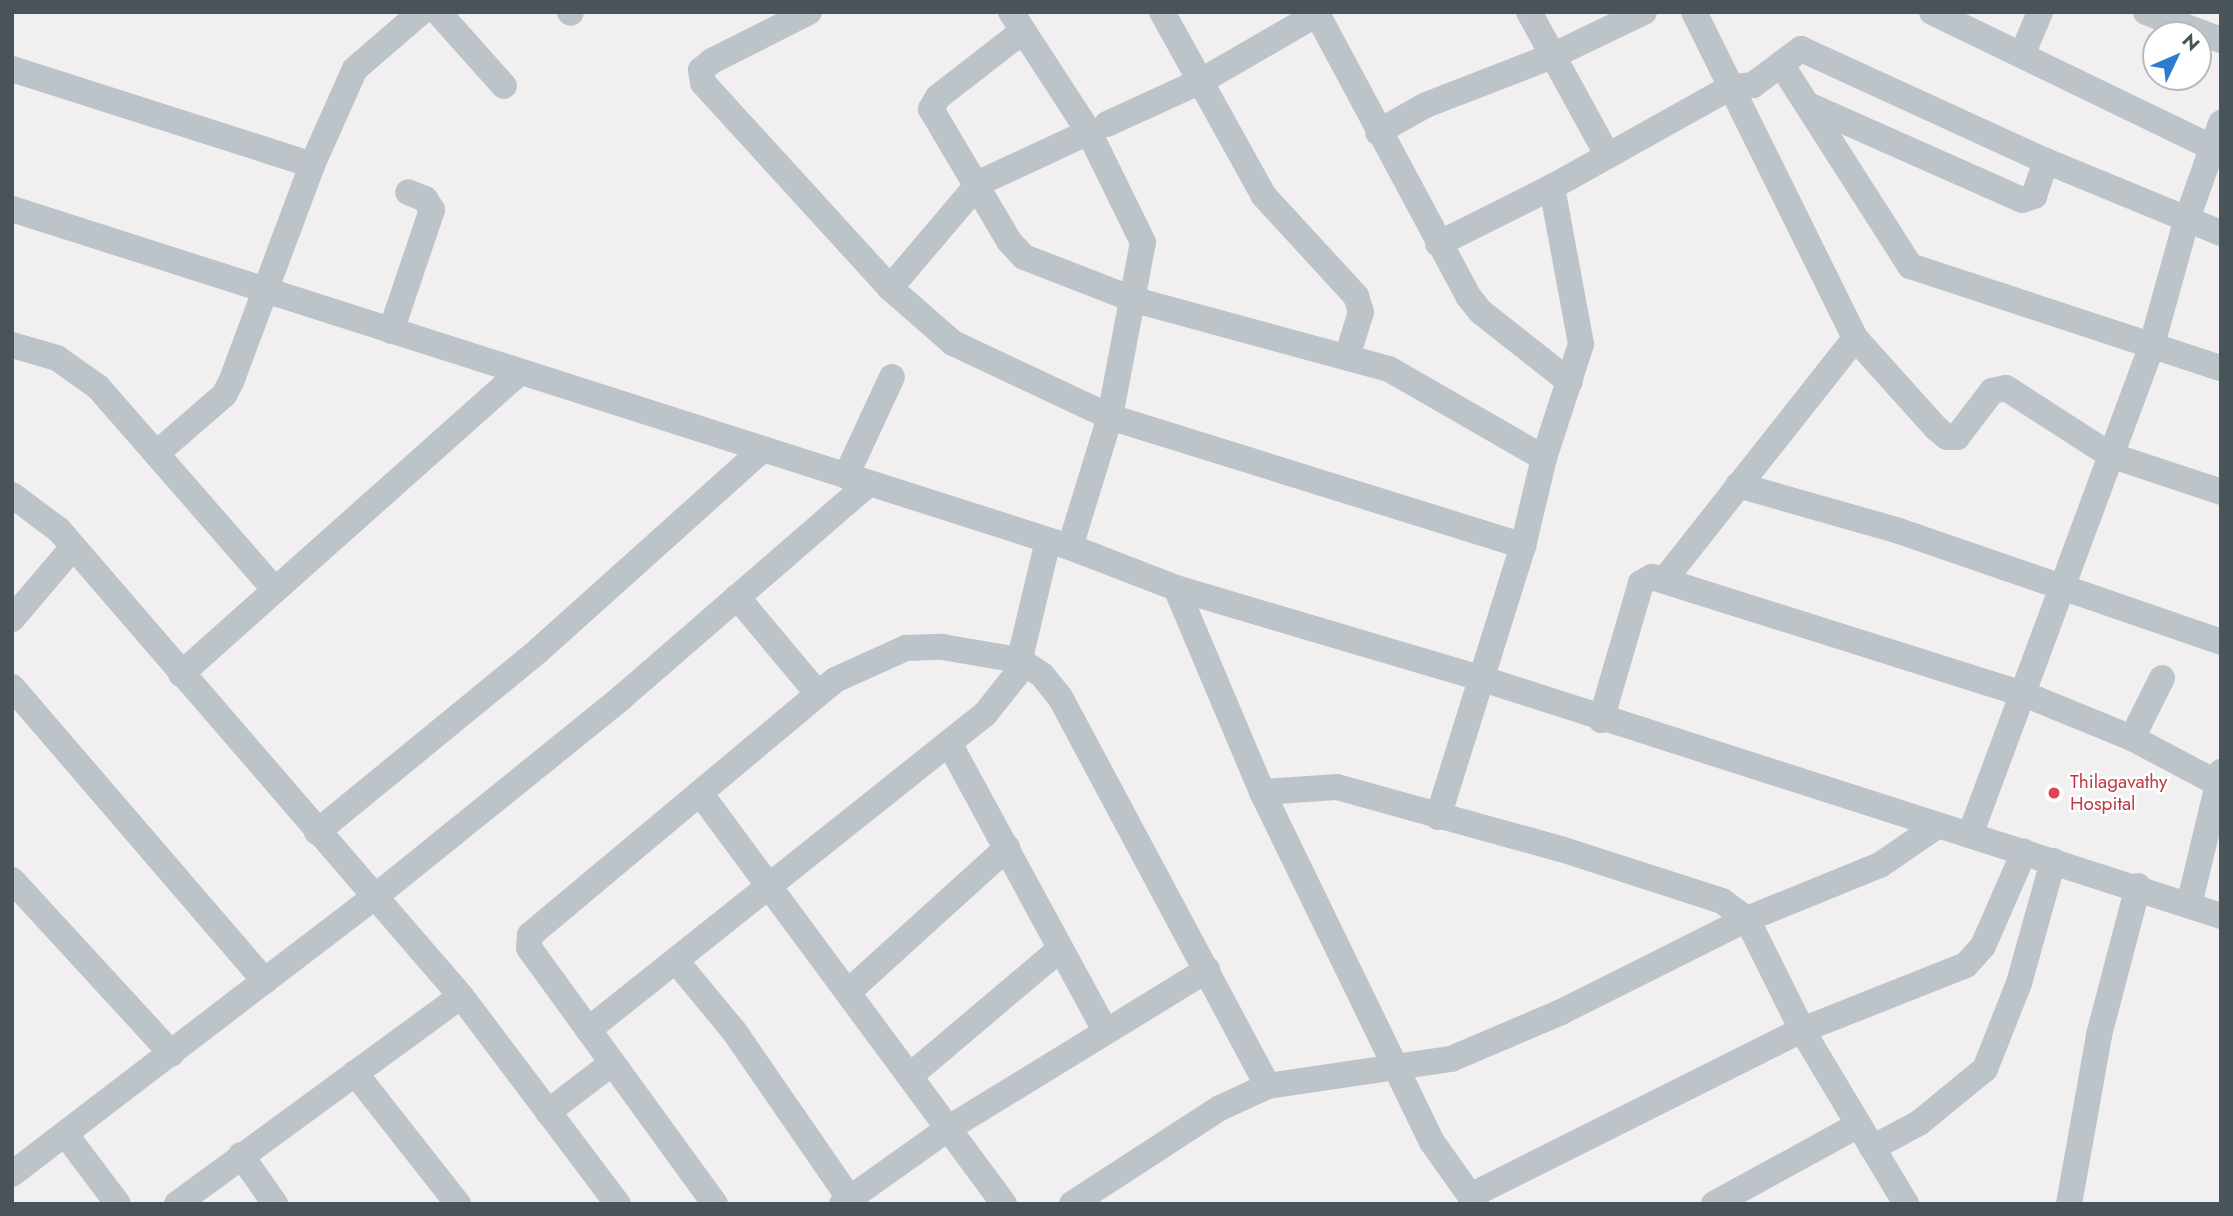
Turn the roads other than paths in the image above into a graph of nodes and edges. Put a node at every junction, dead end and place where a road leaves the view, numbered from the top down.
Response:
1 (421, 12) edge
2 (438, 12) edge
3 (809, 12) edge
4 (1162, 12) edge
5 (1529, 12) edge
6 (1644, 12) edge
7 (1694, 12) edge
8 (1932, 12) edge
9 (2146, 12) edge
10 (1317, 13) edge
11 (2037, 14) edge
12 (1017, 22) edge
13 (2221, 40) edge
14 (2022, 55) junction
15 (1550, 57) junction
16 (1781, 64) junction
17 (12, 69) edge
18 (1203, 80) junction
19 (504, 86) dead end
20 (1731, 87) junction
21 (1808, 105) junction
22 (1098, 128) junction
23 (1378, 132) junction
24 (2216, 135) edge
25 (1608, 156) junction
26 (2046, 161) junction
27 (312, 165) junction
28 (979, 183) junction
29 (1552, 187) junction
30 (408, 192) dead end
31 (12, 209) edge
32 (2186, 222) junction
33 (2221, 233) edge
34 (1438, 244) junction
35 (890, 288) junction
36 (264, 290) junction
37 (1135, 300) junction
38 (391, 331) junction
39 (1855, 338) junction
40 (12, 345) edge
41 (2151, 348) junction
42 (1348, 357) junction
43 (2221, 368) edge
44 (520, 372) junction
45 (892, 377) dead end
46 (1570, 382) junction
47 (1110, 417) junction
48 (762, 450) junction
49 (157, 453) junction
50 (2110, 455) junction
51 (1544, 458) junction
52 (857, 480) junction
53 (1738, 485) junction
54 (2221, 492) edge
55 (12, 495) edge
56 (1059, 544) junction
57 (74, 547) junction
58 (1523, 547) junction
59 (1658, 578) junction
60 (2063, 586) junction
61 (1176, 588) junction
62 (275, 590) junction
63 (737, 597) junction
64 (12, 619) edge
65 (2221, 642) edge
66 (1019, 660) junction
67 (181, 674) junction
68 (2162, 678) dead end
69 (1483, 679) junction
70 (12, 687) edge
71 (818, 694) junction
72 (2024, 694) junction
73 (1601, 719) junction
74 (2132, 738) junction
75 (949, 743) junction
76 (2219, 777) edge
77 (700, 793) junction
78 (1262, 793) junction
79 (1438, 817) junction
80 (1937, 826) junction
81 (317, 832) junction
82 (1970, 835) junction
83 (1007, 848) junction
84 (2024, 852) junction
85 (2053, 861) junction
86 (12, 880) edge
87 (2138, 886) junction
88 (770, 888) junction
89 (376, 896) junction
90 (2189, 905) junction
91 (2221, 916) edge
92 (1747, 919) junction
93 (1059, 950) junction
94 (676, 961) junction
95 (1207, 970) junction
96 (265, 981) junction
97 (848, 992) junction
98 (461, 996) junction
99 (588, 1030) junction
100 (1105, 1030) junction
101 (1802, 1030) junction
102 (172, 1054) junction
103 (612, 1063) junction
104 (1399, 1067) junction
105 (355, 1073) junction
106 (911, 1075) junction
107 (1268, 1086) junction
108 (548, 1112) junction
109 (949, 1128) junction
110 (66, 1135) junction
111 (1865, 1137) junction
112 (242, 1155) junction
113 (12, 1174) edge
114 (1473, 1200) edge
115 (846, 1202) edge
116 (118, 1204) edge
117 (177, 1204) edge
118 (275, 1204) edge
119 (458, 1204) edge
120 (618, 1204) edge
121 (715, 1204) edge
122 (1004, 1204) edge
123 (1072, 1204) edge
124 (1714, 1204) edge
125 (1906, 1204) edge
126 (2069, 1204) edge

1 - 27 street
2 - 19 street
3 - 35 street
4 - 18 street
5 - 15 street
6 - 15 street
7 - 20 street
8 - 14 street
9 - 13 street
10 - 18 street
10 - 23 street
11 - 14 street
12 - 22 street
12 - 28 street
14 - 24 street
15 - 23 street
15 - 25 street
16 - 20 street
16 - 21 street
16 - 26 street
17 - 27 street
18 - 22 street
18 - 42 street
20 - 25 street
20 - 39 street
21 - 26 street
21 - 41 street
22 - 28 street
22 - 37 street
23 - 34 street
24 - 32 street
25 - 29 street
26 - 32 street
27 - 36 street
28 - 35 street
28 - 37 street
29 - 34 street
29 - 46 street
30 - 38 street
31 - 36 street
32 - 33 street
32 - 41 street
34 - 46 street
35 - 47 street
36 - 38 street
36 - 49 street
37 - 42 street
37 - 47 street
38 - 44 street
39 - 50 street
39 - 53 street
40 - 49 street
41 - 43 street
41 - 50 street
42 - 51 street
44 - 48 street
44 - 62 street
45 - 52 street
46 - 51 street
47 - 56 street
47 - 58 street
48 - 52 street
48 - 81 street
49 - 62 street
50 - 54 street
50 - 60 street
51 - 58 street
52 - 56 street
52 - 63 street
53 - 59 street
53 - 60 street
55 - 57 street
56 - 61 street
56 - 66 street
57 - 64 street
57 - 67 street
58 - 69 street
59 - 72 street
59 - 73 street
60 - 65 street
60 - 72 street
61 - 69 street
61 - 78 street
62 - 67 street
63 - 71 street
63 - 89 street
66 - 71 street
66 - 75 street
66 - 95 street
67 - 81 street
68 - 74 street
69 - 73 street
69 - 79 street
70 - 96 street
71 - 77 street
72 - 74 street
72 - 82 street
73 - 80 street
74 - 76 street
75 - 83 street
75 - 88 street
76 - 90 street
77 - 88 street
77 - 99 street
78 - 79 street
78 - 104 street
79 - 92 street
80 - 82 street
80 - 92 street
81 - 89 street
82 - 84 street
83 - 93 street
83 - 97 street
84 - 85 street
84 - 101 street
85 - 87 street
85 - 111 street
86 - 102 street
87 - 90 street
87 - 126 street
88 - 94 street
88 - 97 street
89 - 96 street
89 - 98 street
90 - 91 street
92 - 101 street
92 - 104 street
93 - 100 street
93 - 106 street
94 - 99 street
94 - 115 street
95 - 100 street
95 - 107 street
96 - 102 street
97 - 106 street
98 - 105 street
98 - 108 street
99 - 103 street
100 - 109 street
101 - 111 street
101 - 114 street
102 - 110 street
103 - 108 street
103 - 121 street
104 - 107 street
104 - 114 street
105 - 112 street
105 - 119 street
106 - 109 street
107 - 123 street
108 - 120 street
109 - 115 street
109 - 122 street
110 - 113 street
110 - 116 street
111 - 124 street
111 - 125 street
112 - 117 street
112 - 118 street

